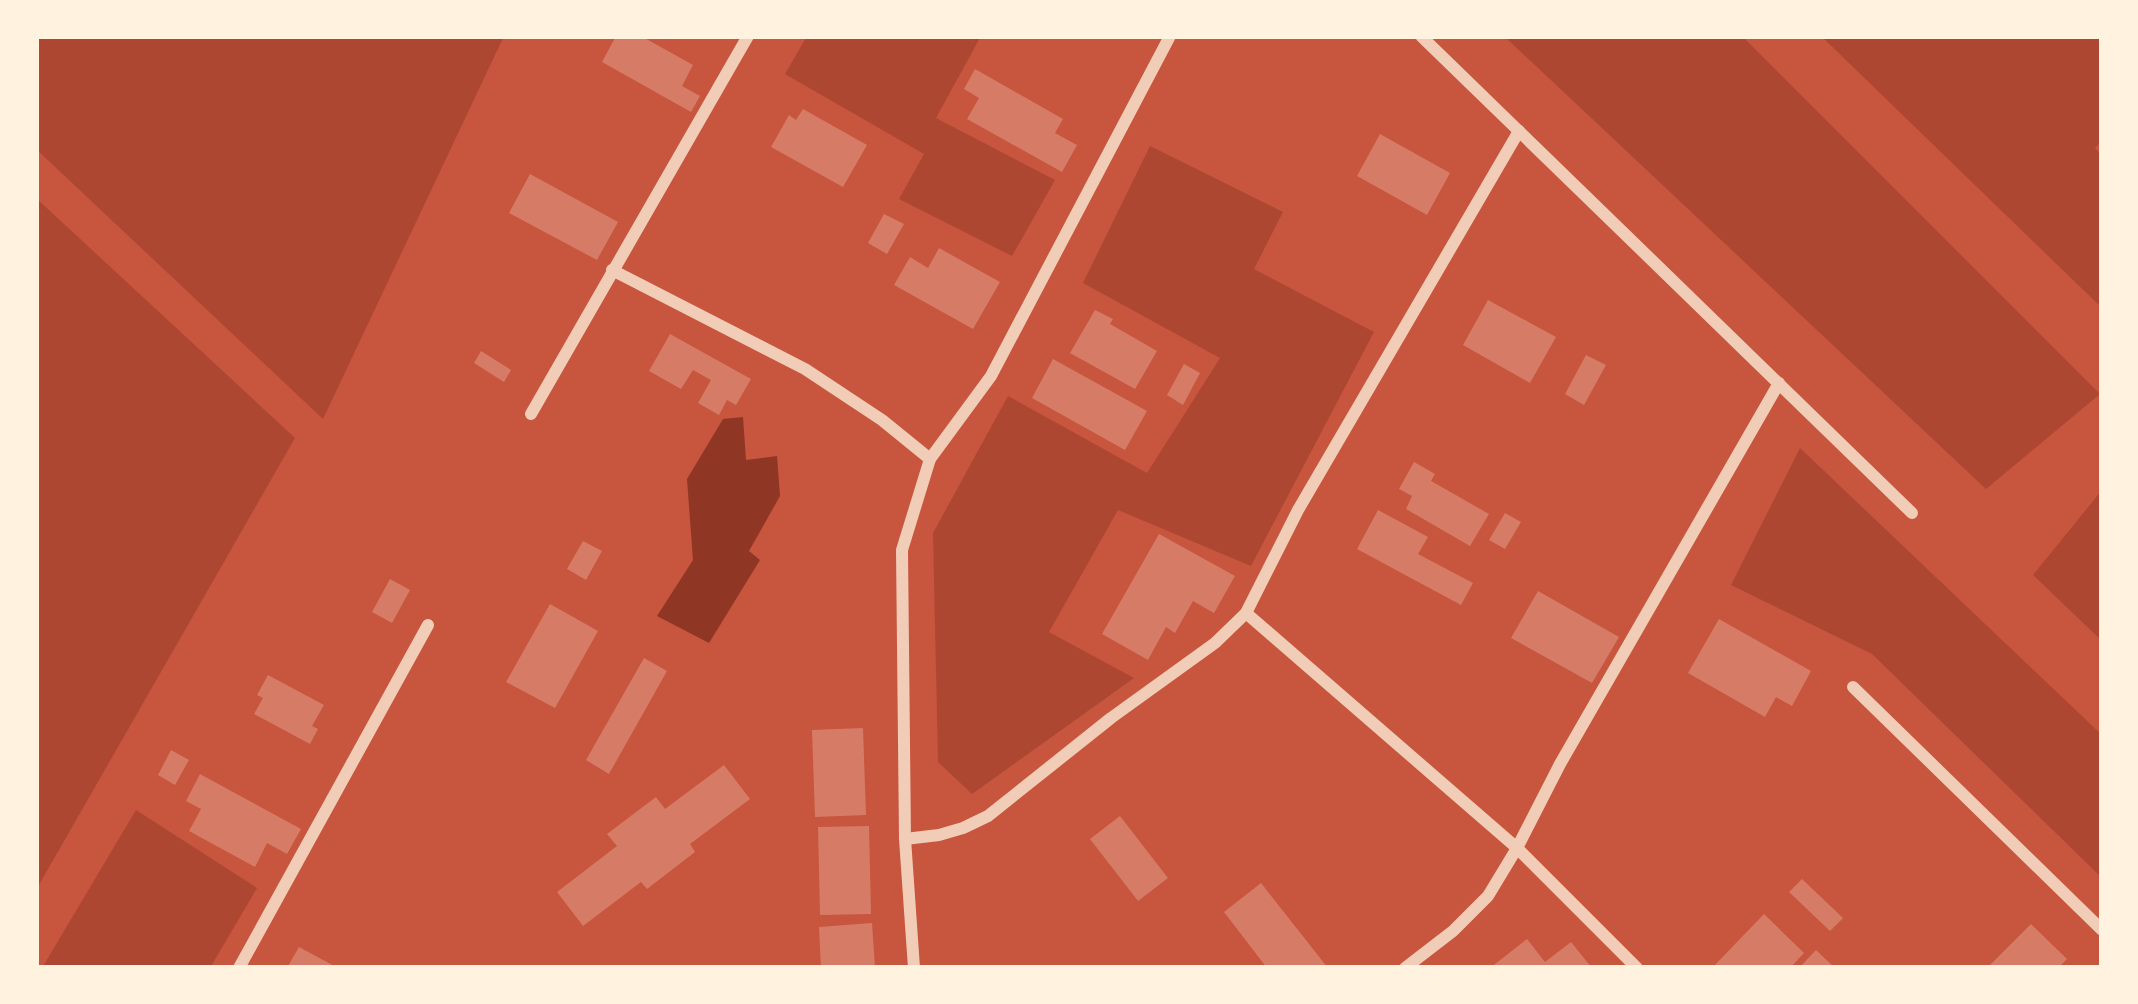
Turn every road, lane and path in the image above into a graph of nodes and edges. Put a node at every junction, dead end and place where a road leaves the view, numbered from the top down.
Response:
1 (748, 36) edge
2 (1170, 36) edge
3 (1421, 36) edge
4 (1519, 131) junction
5 (612, 270) junction
6 (1778, 383) junction
7 (531, 414) dead end
8 (930, 459) junction
9 (1912, 513) dead end
10 (1246, 613) junction
11 (428, 626) dead end
12 (1853, 687) dead end
13 (905, 839) junction
14 (1517, 848) junction
15 (2102, 930) edge
16 (239, 968) edge
17 (914, 968) edge
18 (1405, 968) edge
19 (1637, 968) edge

1 - 5 street
2 - 8 street
3 - 4 street
4 - 6 street
4 - 10 street
5 - 7 street
5 - 8 street
6 - 9 street
6 - 14 street
8 - 13 street
10 - 13 street
10 - 14 street
11 - 16 street
12 - 15 street
13 - 17 street
14 - 18 street
14 - 19 street

